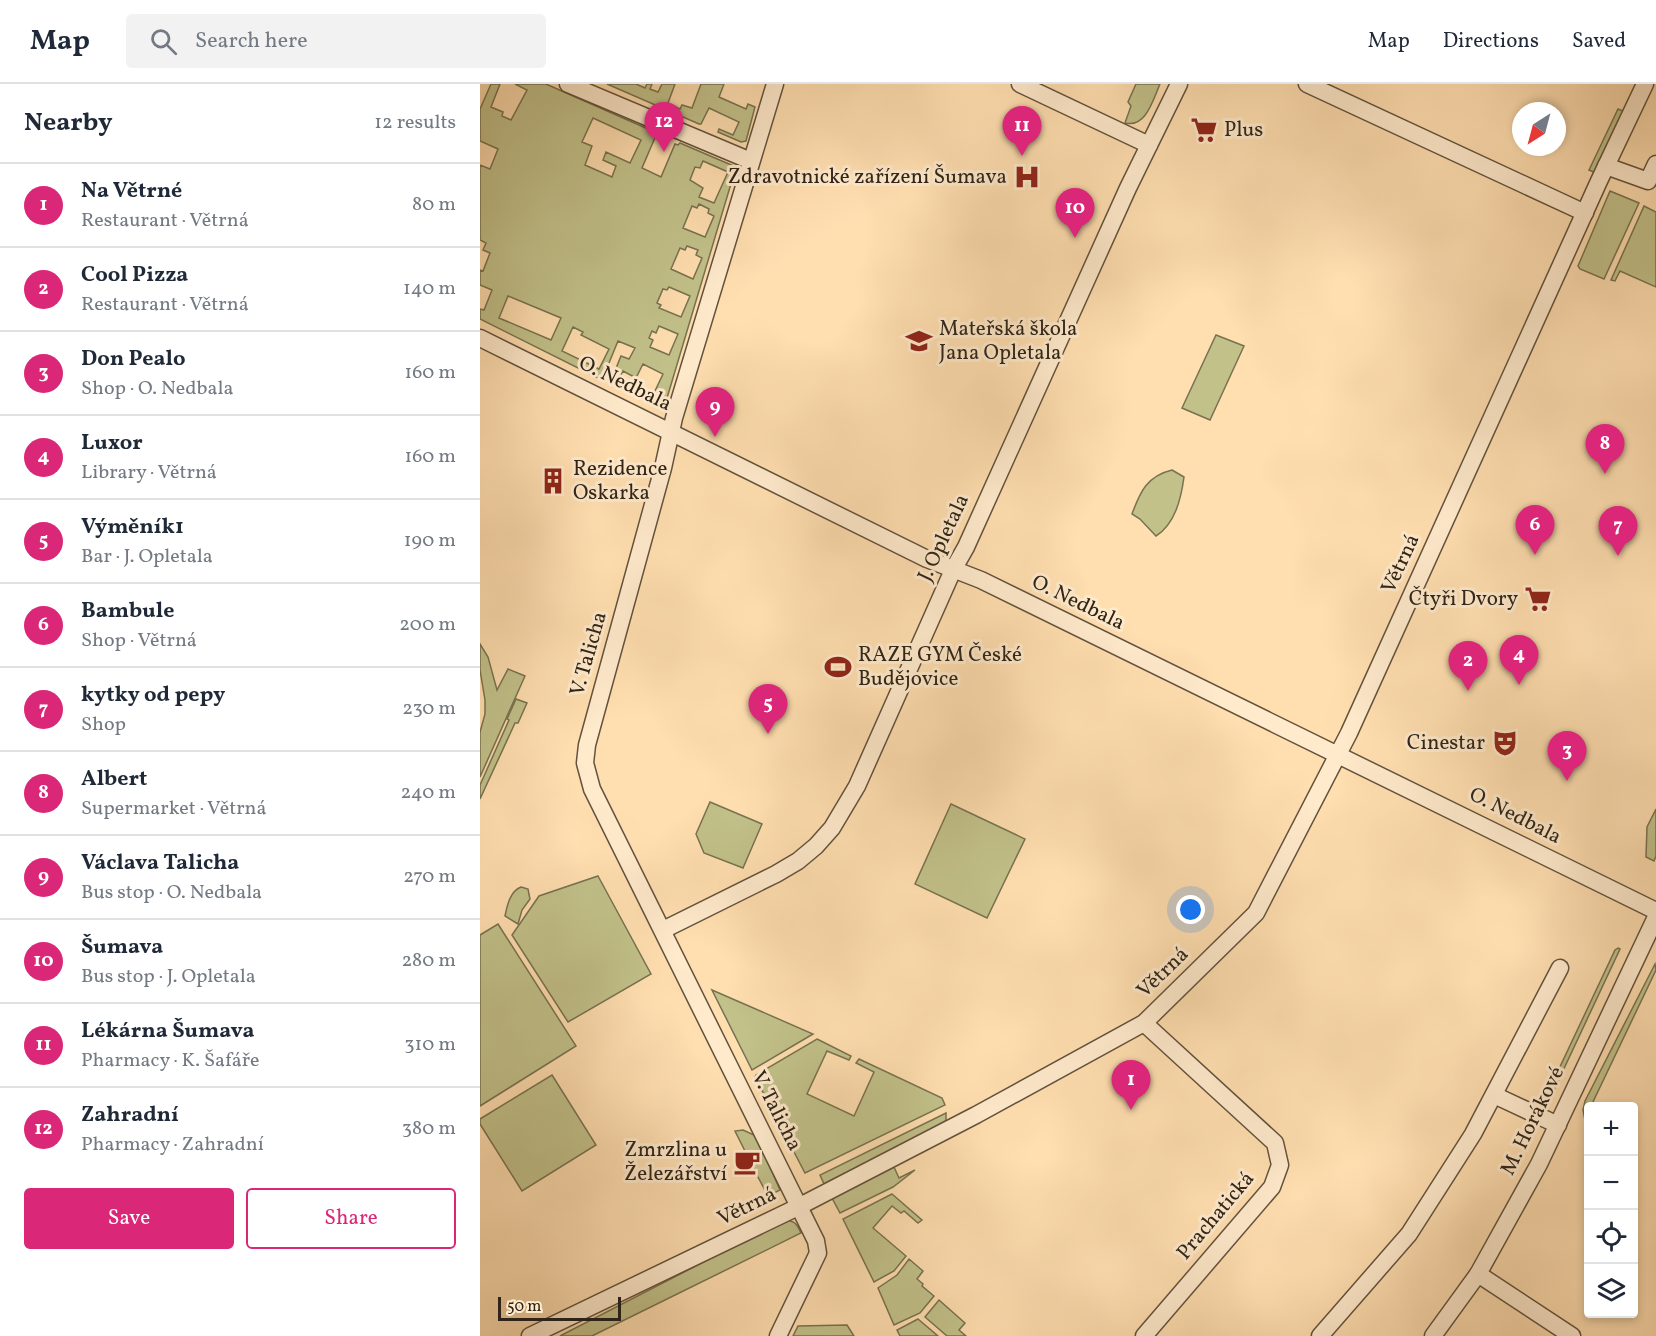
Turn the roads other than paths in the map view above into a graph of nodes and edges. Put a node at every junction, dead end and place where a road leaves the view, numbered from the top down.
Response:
1 (568, 84) edge
2 (775, 84) edge
3 (1020, 84) edge
4 (1179, 84) edge
5 (1307, 84) edge
6 (1645, 84) edge
7 (1149, 145) junction
8 (751, 161) junction
9 (1656, 164) edge
10 (1606, 166) junction
11 (1585, 213) junction
12 (480, 338) edge
13 (670, 431) junction
14 (953, 570) junction
15 (1339, 754) junction
16 (1656, 910) edge
17 (1656, 917) edge
18 (663, 930) junction
19 (1560, 968) dead end
20 (1144, 1023) junction
21 (1494, 1095) junction
22 (1558, 1125) junction
23 (798, 1207) junction
24 (1478, 1274) junction
25 (530, 1336) edge
26 (778, 1336) edge
27 (1144, 1336) edge
28 (1320, 1336) edge
29 (1433, 1336) edge
30 (1572, 1336) edge

1 - 8 street
2 - 8 street, V. Talicha
3 - 7 street
4 - 7 street, J. Opletala
5 - 11 street
6 - 10 street, Větrná
7 - 14 street, J. Opletala
8 - 13 street, V. Talicha
9 - 10 street
10 - 11 street, Větrná
11 - 15 street, Větrná
12 - 13 street, O. Nedbala
13 - 14 street, O. Nedbala
13 - 18 street, V. Talicha
14 - 15 street, O. Nedbala
14 - 18 street, J. Opletala
15 - 16 street, O. Nedbala
15 - 20 street, Větrná
17 - 22 street, M. Horákové
18 - 23 street, V. Talicha
19 - 21 street
20 - 23 street, Větrná
20 - 27 street, Prachatická
21 - 22 street
21 - 28 street
22 - 24 street, M. Horákové
23 - 25 street, Větrná
23 - 26 street, V. Talicha
24 - 29 street, M. Horákové
24 - 30 street

